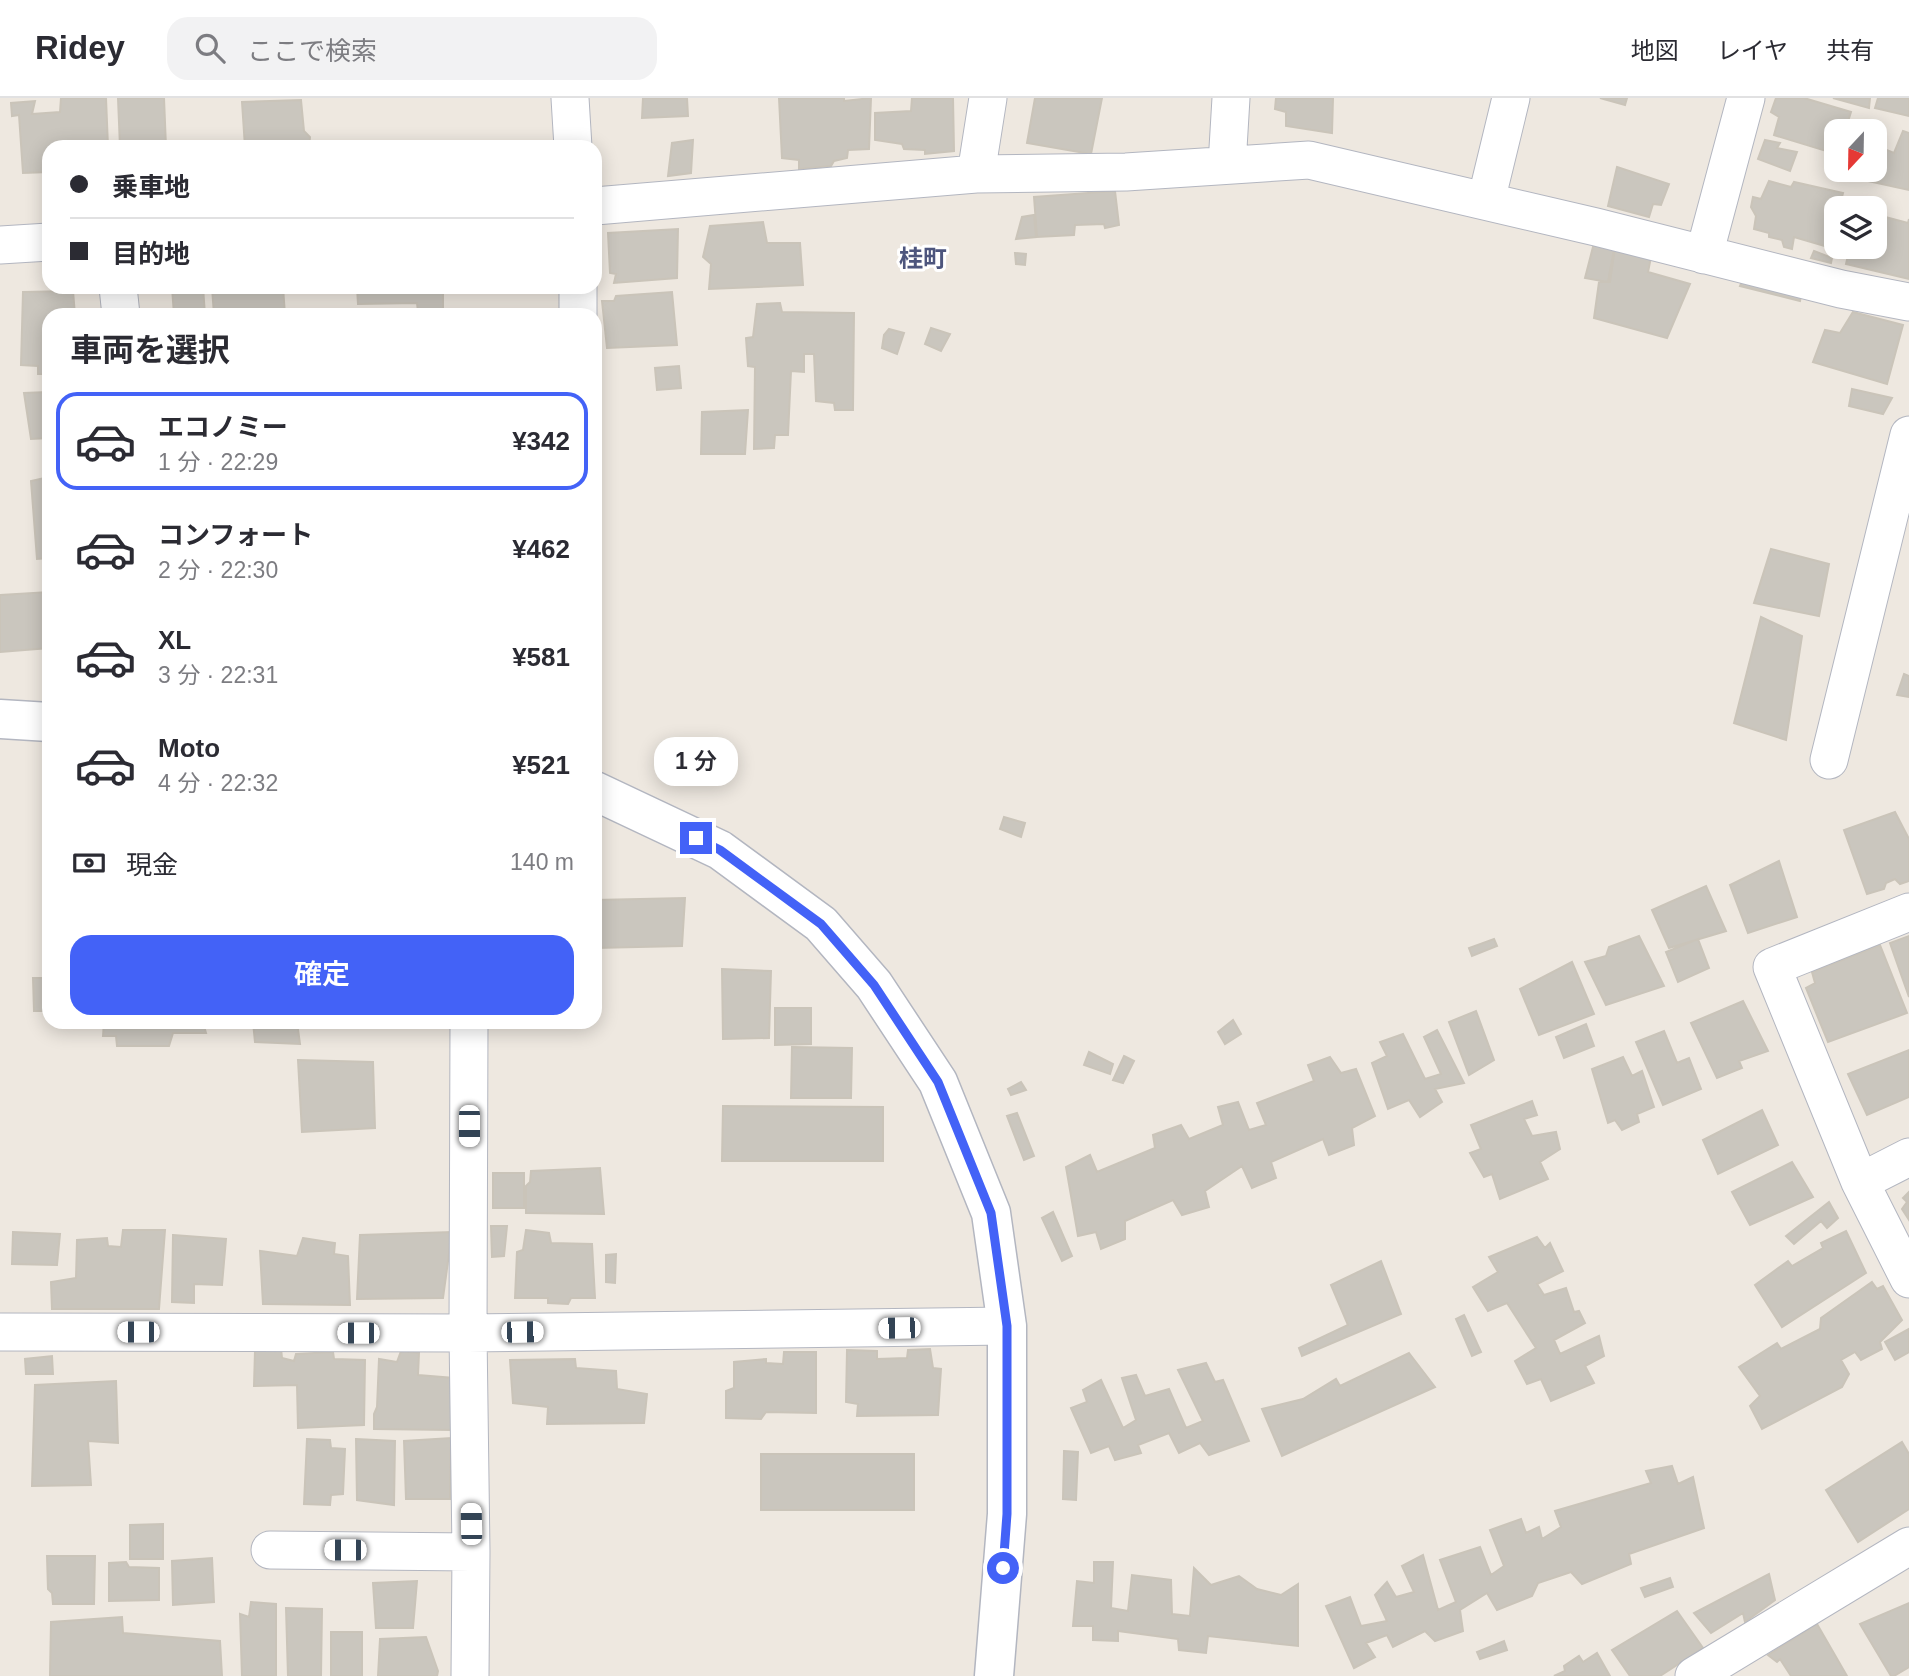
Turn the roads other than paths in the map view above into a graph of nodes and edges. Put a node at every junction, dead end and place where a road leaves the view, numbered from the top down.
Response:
1 (570, 98) edge
2 (988, 98) edge
3 (1231, 98) edge
4 (1511, 98) edge
5 (1746, 98) edge
6 (573, 140) edge
7 (1227, 165) junction
8 (976, 174) junction
9 (1486, 201) junction
10 (602, 205) edge
11 (42, 242) edge
12 (0, 245) edge
13 (1704, 255) junction
14 (1909, 302) edge
15 (1909, 435) edge
16 (0, 719) edge
17 (42, 722) edge
18 (1829, 760) dead end
19 (602, 794) edge
20 (1909, 912) edge
21 (469, 1029) edge
22 (1909, 1157) edge
23 (1860, 1182) junction
24 (1909, 1279) edge
25 (1007, 1326) junction
26 (0, 1332) edge
27 (468, 1333) junction
28 (1909, 1546) edge
29 (270, 1550) dead end
30 (471, 1552) junction
31 (470, 1676) edge
32 (994, 1676) edge
33 (1694, 1676) edge

1 - 6 street
2 - 8 street
3 - 7 street
4 - 9 street
5 - 13 street
7 - 8 street
7 - 9 street
8 - 10 street
9 - 13 street
11 - 12 street
13 - 14 street
15 - 18 street
16 - 17 street
19 - 25 street
20 - 23 street
21 - 27 street
22 - 23 street
23 - 24 street
25 - 27 street
25 - 32 street
26 - 27 street
27 - 30 street
28 - 33 street
29 - 30 street
30 - 31 street

